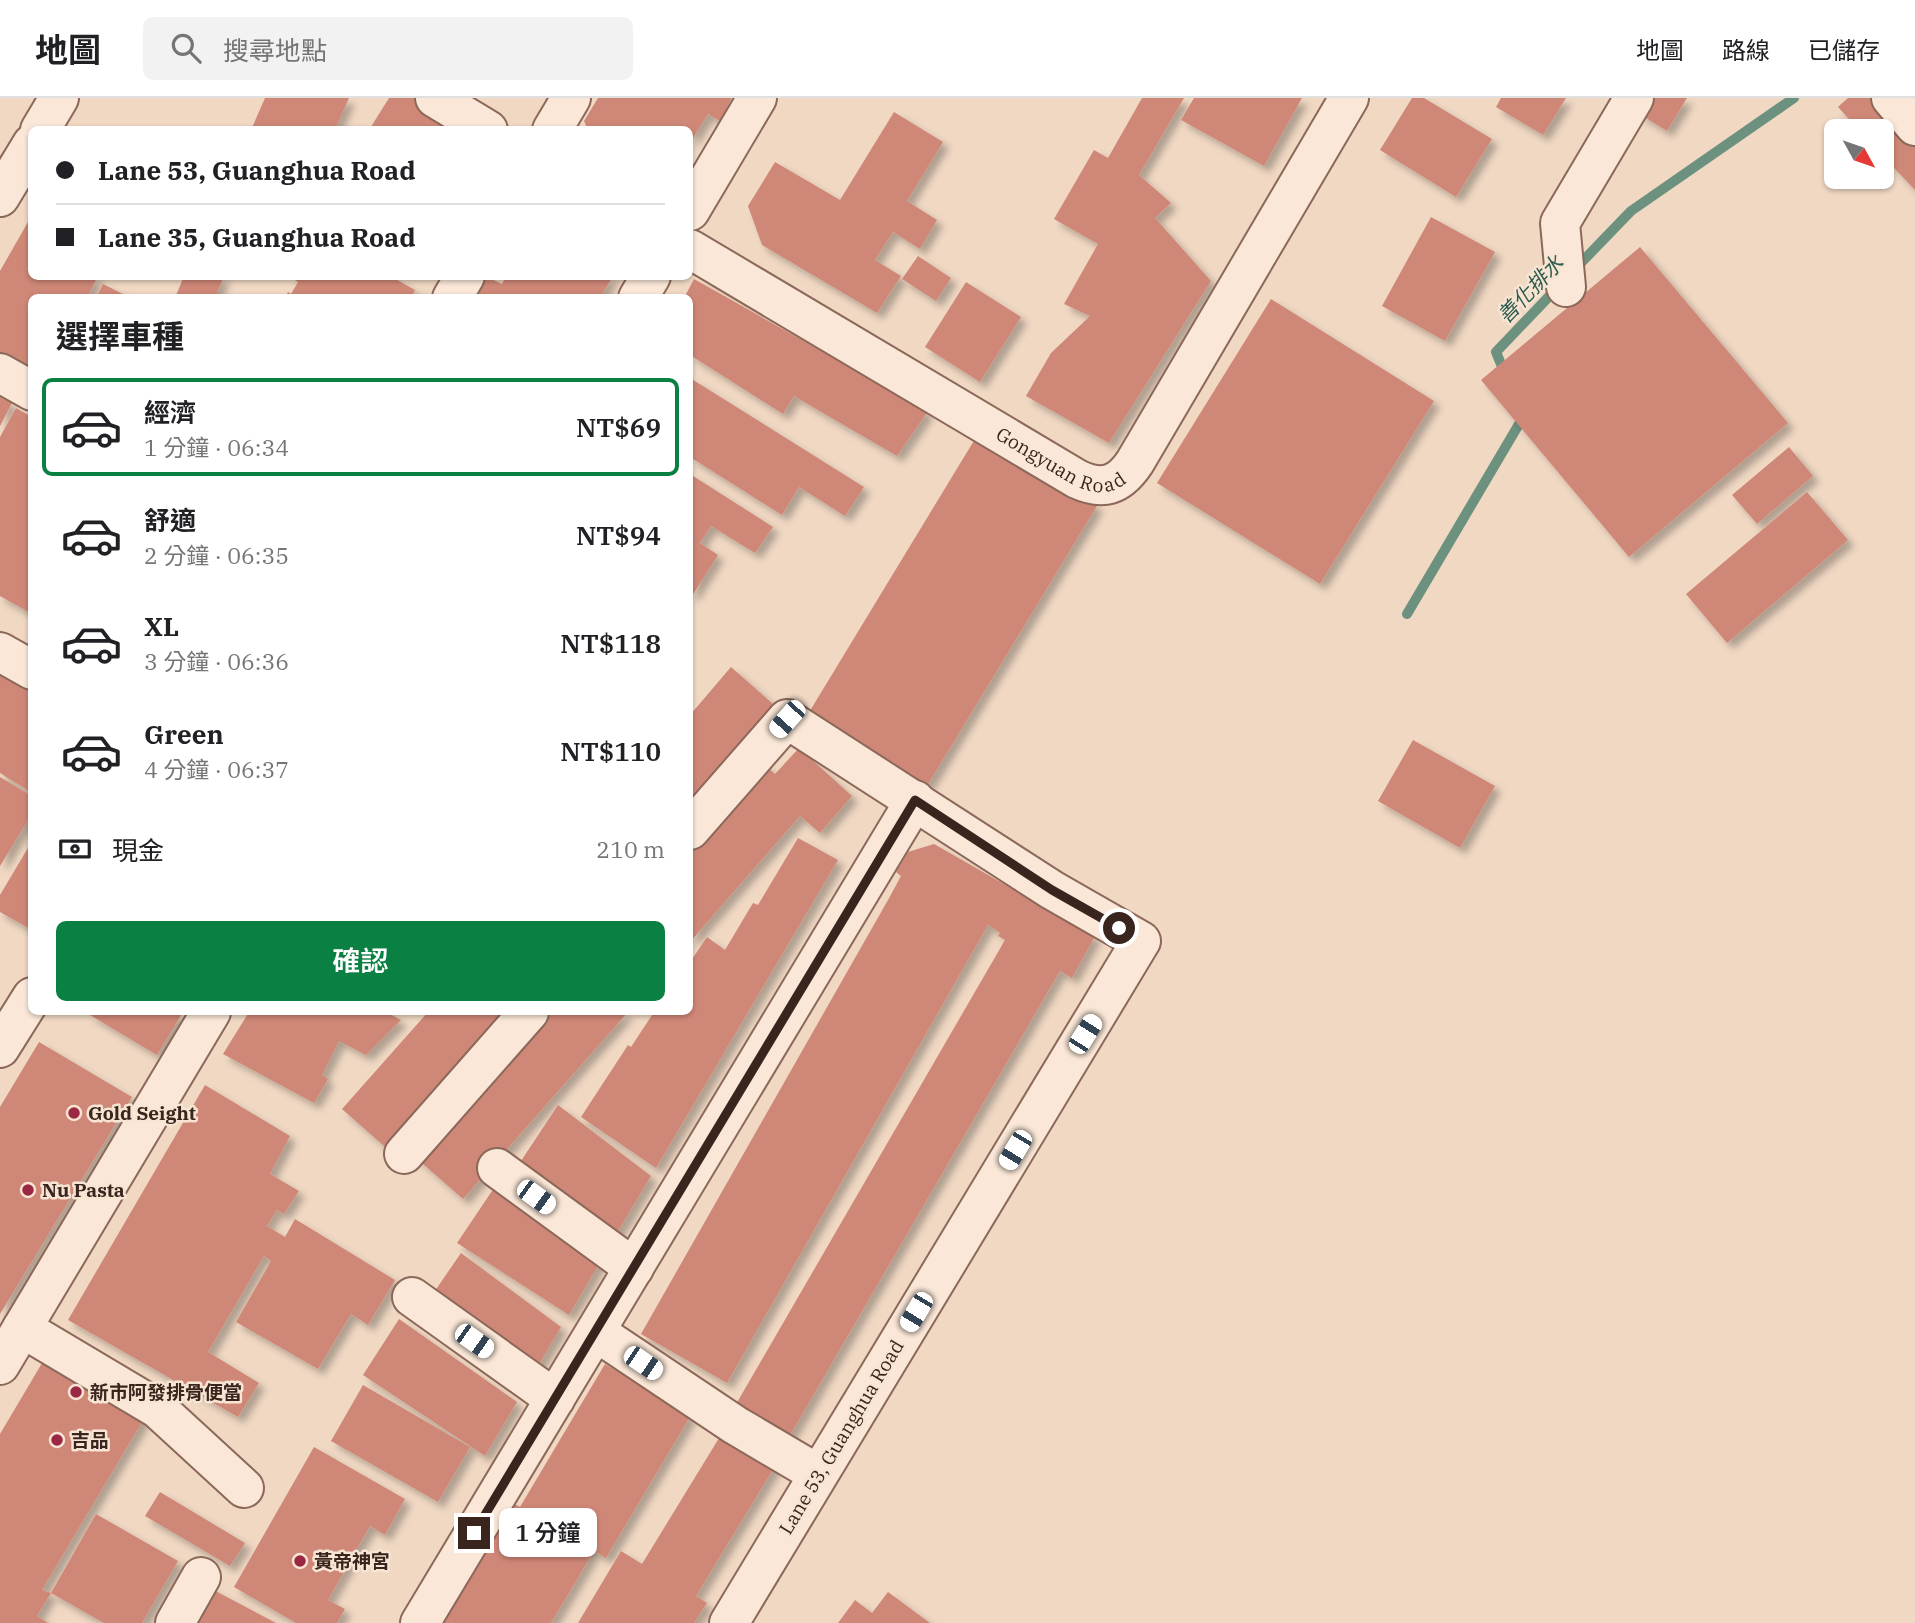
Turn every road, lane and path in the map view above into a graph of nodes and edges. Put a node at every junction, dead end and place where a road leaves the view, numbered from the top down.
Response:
1 (59, 98) edge
2 (435, 98) edge
3 (571, 98) edge
4 (757, 98) edge
5 (1349, 98) edge
6 (1634, 98) edge
7 (1891, 98) edge
8 (42, 126) edge
9 (481, 126) edge
10 (554, 126) edge
11 (1915, 126) edge
12 (28, 151) edge
13 (0, 197) edge
14 (693, 206) edge
15 (693, 251) edge
16 (1566, 288) dead end
17 (0, 373) edge
18 (28, 389) edge
19 (0, 652) edge
20 (28, 668) edge
21 (915, 800) junction
22 (693, 827) edge
23 (28, 1003) edge
24 (209, 1015) edge
25 (526, 1015) edge
26 (0, 1048) edge
27 (404, 1154) dead end
28 (497, 1168) dead end
29 (634, 1268) junction
30 (412, 1297) dead end
31 (22, 1328) junction
32 (596, 1332) junction
33 (0, 1364) edge
34 (555, 1399) junction
35 (818, 1474) junction
36 (244, 1488) dead end
37 (201, 1577) dead end
38 (175, 1623) edge
39 (420, 1623) edge
40 (729, 1623) edge

1 - 8 street
2 - 9 street
3 - 10 street
4 - 14 street
5 - 15 street, Gongyuan Road
6 - 16 street
7 - 11 street
12 - 13 street
17 - 18 street
19 - 20 street
21 - 22 street
21 - 29 street
21 - 35 street, Lane 53, Guanghua Road
23 - 26 street
24 - 31 street
25 - 27 street
28 - 29 street
29 - 32 street
30 - 34 street
31 - 33 street
31 - 36 street
32 - 34 street
32 - 35 street
34 - 39 street
35 - 40 street, Lane 53, Guanghua Road
37 - 38 street

